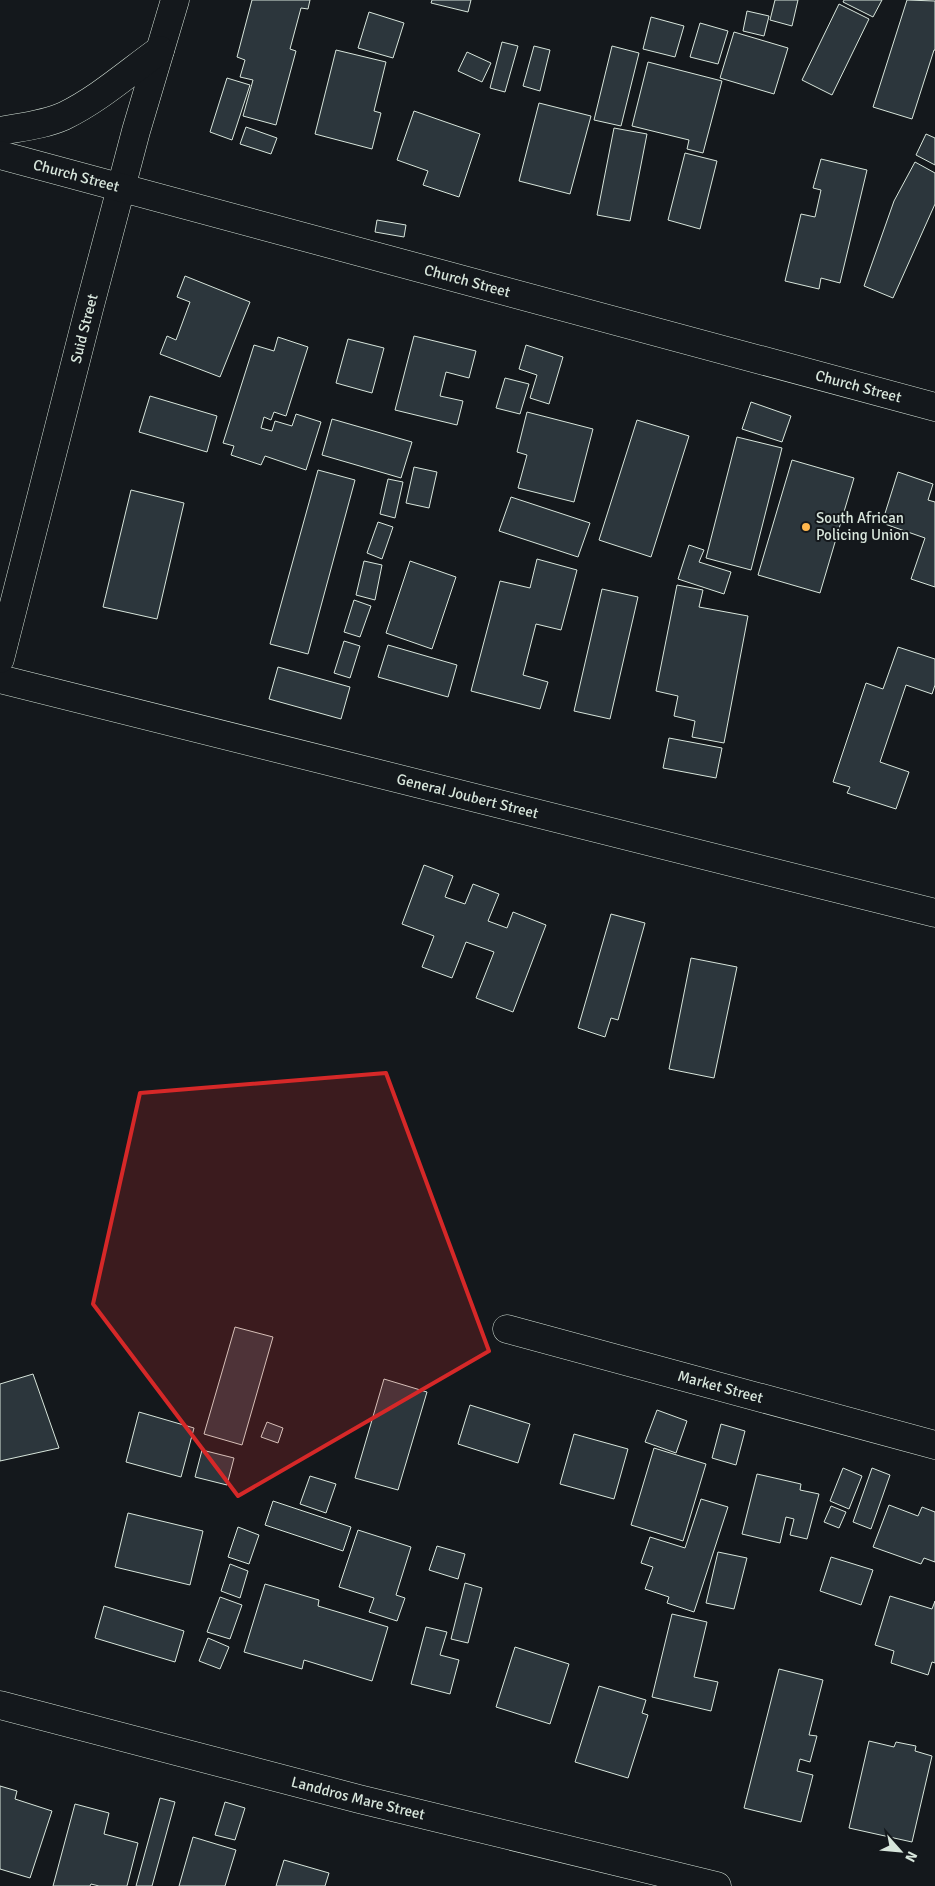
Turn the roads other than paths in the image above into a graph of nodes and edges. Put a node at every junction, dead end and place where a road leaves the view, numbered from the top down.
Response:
1 (175, 0) edge
2 (160, 50) junction
3 (0, 131) edge
4 (0, 155) edge
5 (122, 188) junction
6 (935, 407) edge
7 (0, 659) edge
8 (0, 679) edge
9 (935, 913) edge
10 (507, 1329) dead end
11 (935, 1445) edge
12 (0, 1705) edge
13 (717, 1886) edge

1 - 2 street, Suid Street
2 - 3 street
2 - 5 street, Suid Street
4 - 5 street, Church Street
5 - 6 street, Church Street
5 - 7 street, Suid Street
8 - 9 street, General Joubert Street
10 - 11 street, Market Street
12 - 13 street, Landdros Mare Street

